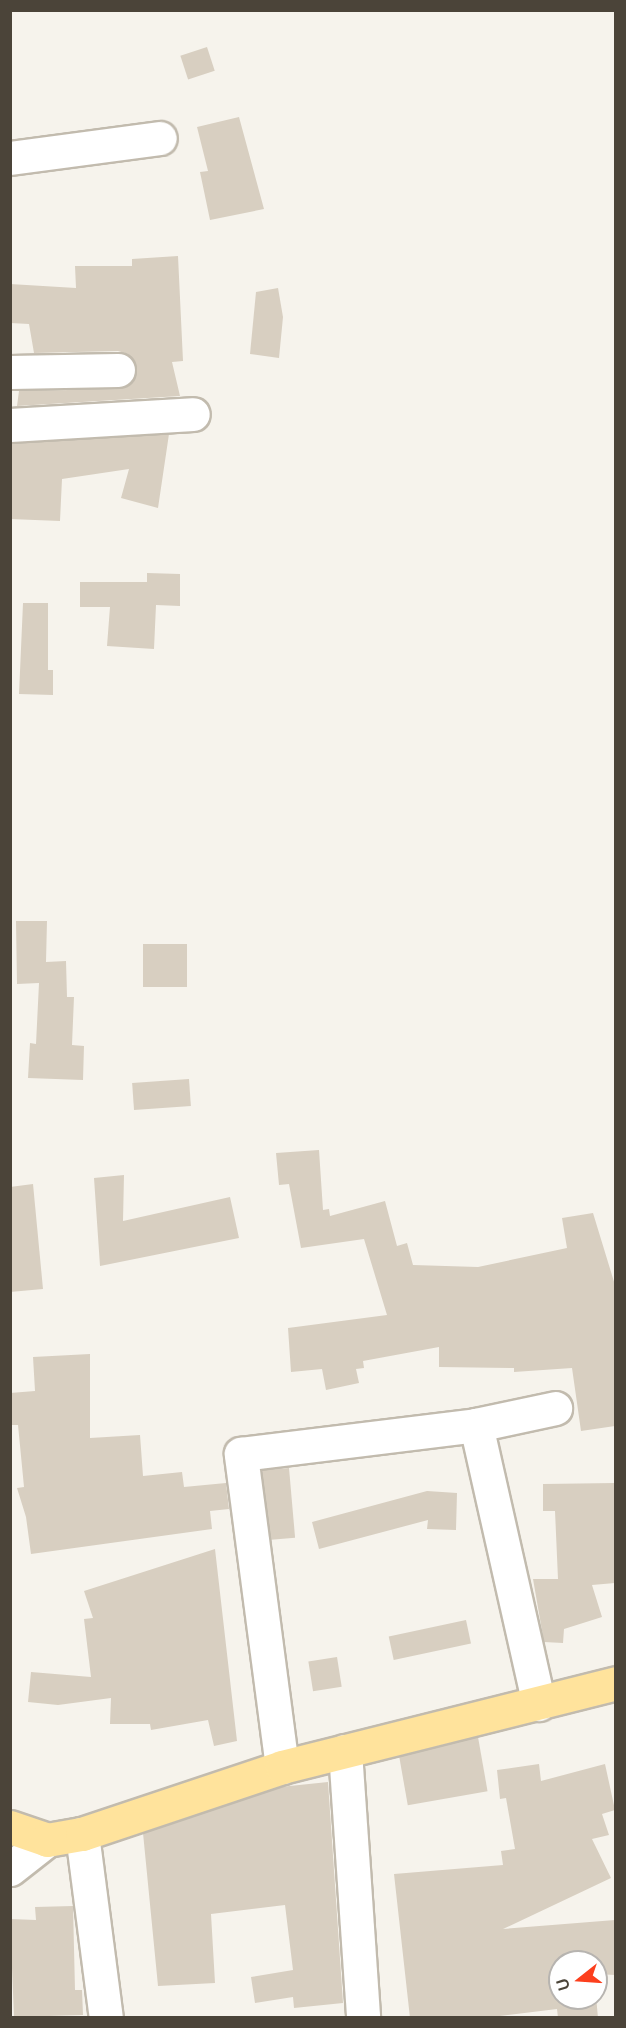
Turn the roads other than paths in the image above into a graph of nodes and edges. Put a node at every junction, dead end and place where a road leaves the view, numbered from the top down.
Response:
1 (160, 138) dead end
2 (10, 158) edge
3 (118, 370) dead end
4 (10, 372) edge
5 (193, 414) dead end
6 (10, 425) edge
7 (555, 1408) dead end
8 (476, 1425) junction
9 (615, 1683) edge
10 (539, 1704) junction
11 (345, 1751) junction
12 (282, 1767) junction
13 (10, 1827) edge
14 (82, 1834) junction
15 (47, 1840) junction
16 (10, 1869) edge
17 (106, 2018) edge
18 (363, 2018) edge

1 - 2 street
3 - 4 street
5 - 6 street
7 - 8 street
8 - 10 street
8 - 12 street
9 - 10 main road
10 - 11 main road
11 - 12 main road
11 - 18 street
12 - 14 main road
13 - 15 main road
14 - 15 main road
14 - 17 street
15 - 16 street

